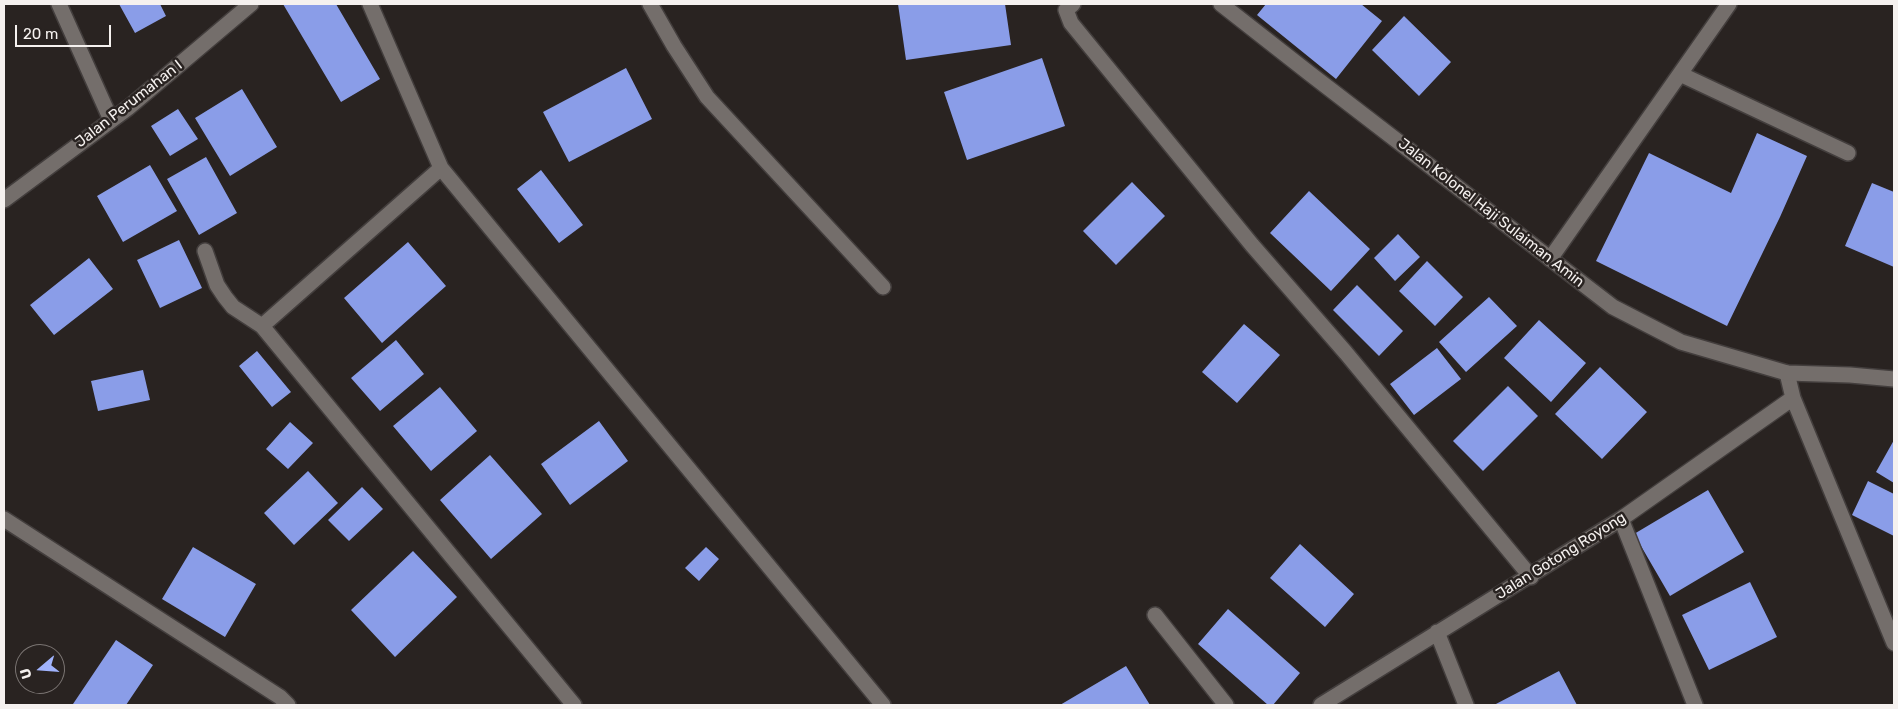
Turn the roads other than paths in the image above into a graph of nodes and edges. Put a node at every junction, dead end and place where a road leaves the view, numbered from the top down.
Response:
1 (59, 4) edge
2 (251, 4) edge
3 (370, 4) edge
4 (650, 4) edge
5 (1073, 4) edge
6 (1221, 4) edge
7 (1730, 4) edge
8 (1680, 74) junction
9 (111, 120) junction
10 (1848, 153) dead end
11 (441, 168) junction
12 (4, 200) edge
13 (205, 251) dead end
14 (1550, 259) junction
15 (883, 288) dead end
16 (262, 326) junction
17 (1787, 373) junction
18 (1894, 379) edge
19 (1794, 398) junction
20 (4, 519) edge
21 (1621, 519) junction
22 (1531, 577) junction
23 (1155, 615) dead end
24 (1437, 632) junction
25 (1894, 643) edge
26 (288, 705) edge
27 (574, 705) edge
28 (883, 705) edge
29 (1226, 705) edge
30 (1321, 705) edge
31 (1466, 705) edge
32 (1695, 705) edge

1 - 9 street
2 - 9 street, Jalan Perumahan I
3 - 11 street
4 - 15 street
5 - 22 street
6 - 14 street, Jalan Kolonel Haji Sulaiman Amin
7 - 8 street
8 - 10 street
8 - 14 street
9 - 12 street, Jalan Perumahan I
11 - 16 street
11 - 28 street
13 - 16 street
14 - 17 street, Jalan Kolonel Haji Sulaiman Amin
16 - 27 street
17 - 18 street, Jalan Kolonel Haji Sulaiman Amin
17 - 19 street
19 - 21 street, Jalan Gotong Royong
19 - 25 street
20 - 26 street
21 - 22 street, Jalan Gotong Royong
21 - 32 street
22 - 24 street, Jalan Gotong Royong
23 - 29 street
24 - 30 street, Jalan Gotong Royong
24 - 31 street

